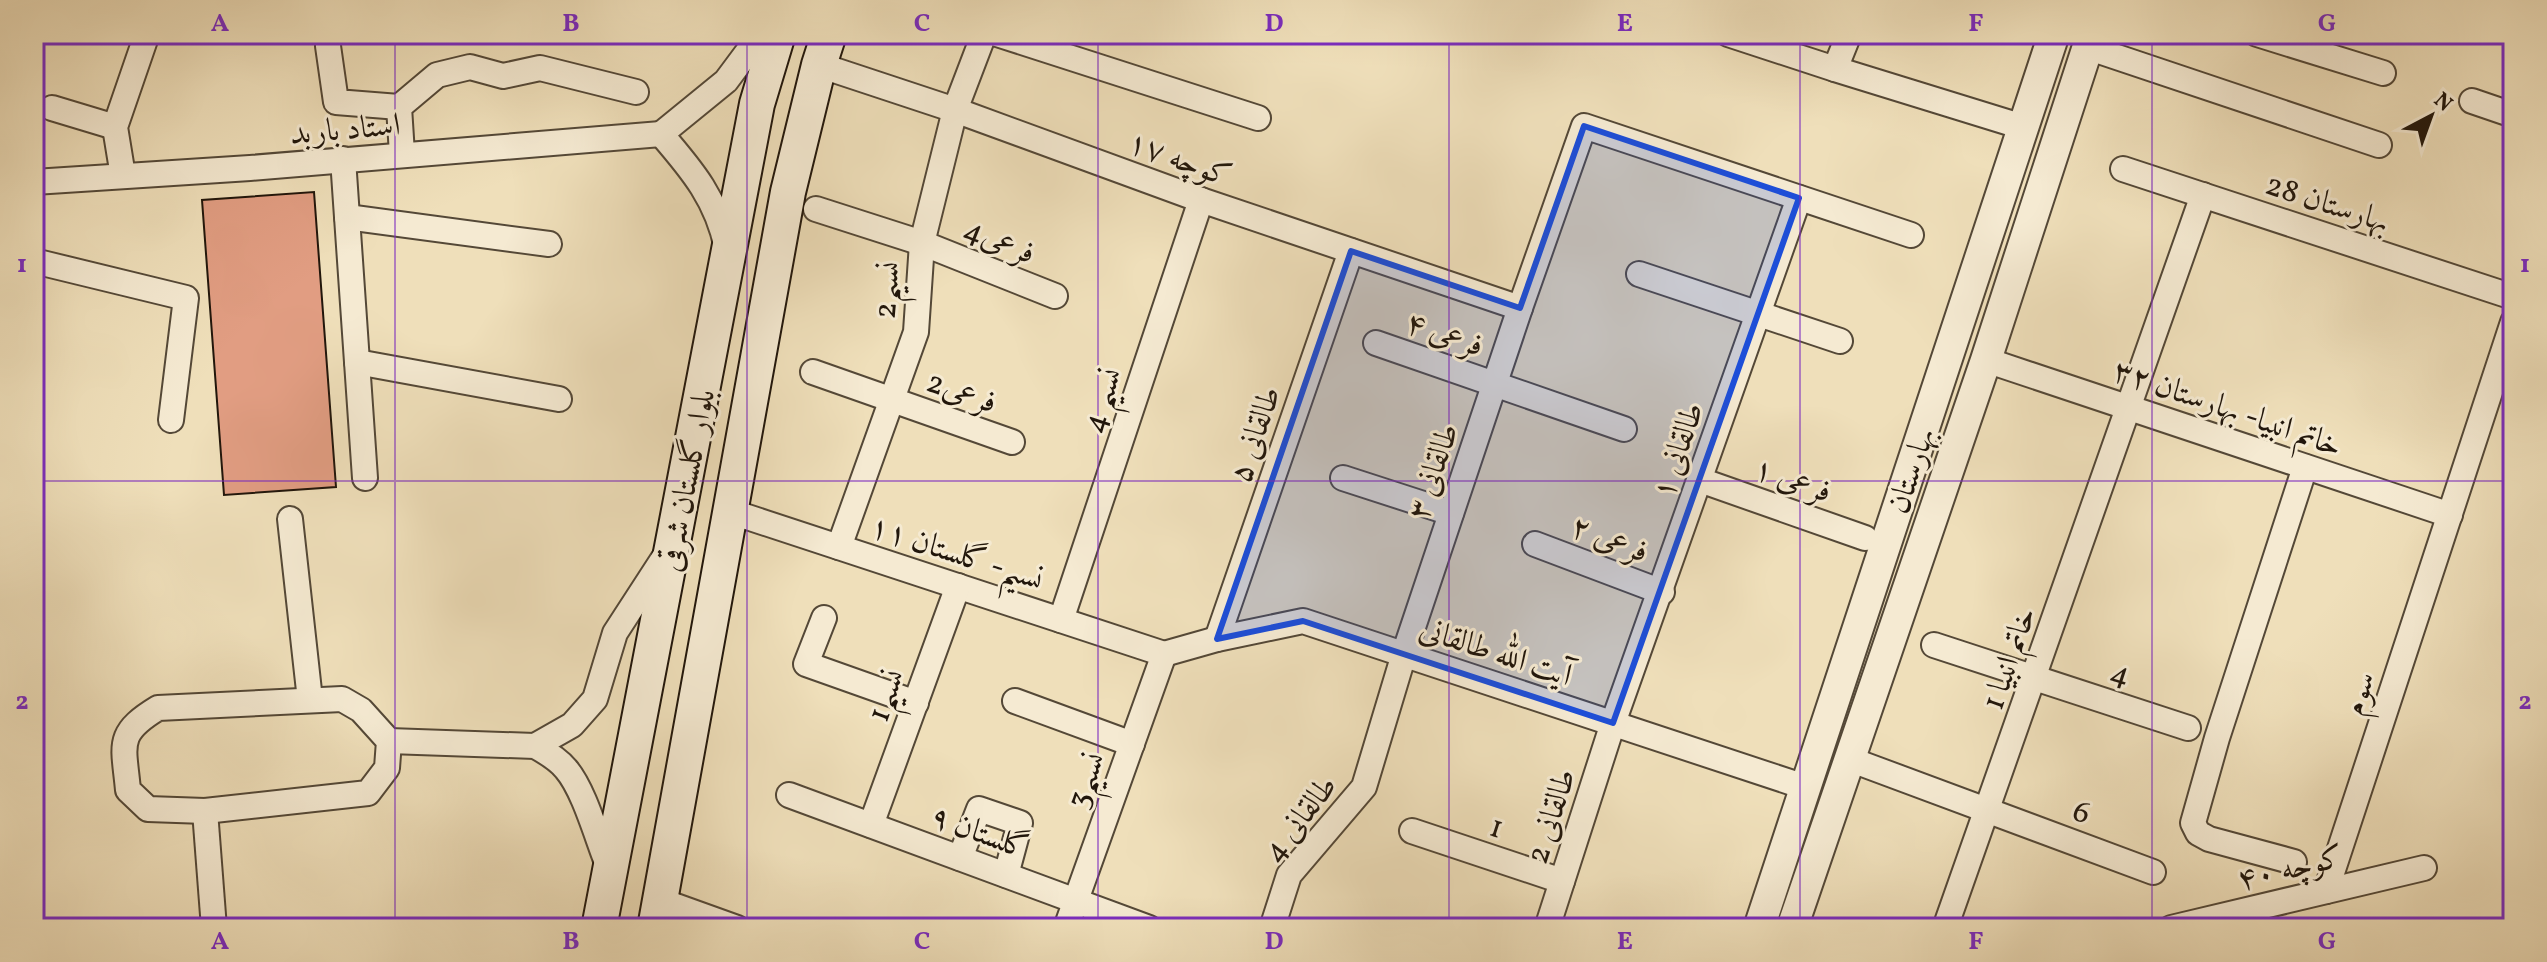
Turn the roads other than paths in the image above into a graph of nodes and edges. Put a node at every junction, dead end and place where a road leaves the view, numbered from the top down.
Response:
1 (329, 34) edge
2 (761, 34) edge
3 (778, 34) edge
4 (984, 34) edge
5 (997, 34) edge
6 (1728, 34) edge
7 (1849, 34) edge
8 (2054, 34) edge
9 (2260, 34) edge
10 (145, 36) edge
11 (2090, 41) edge
12 (824, 49) edge
13 (1835, 69) junction
14 (2383, 73) dead end
15 (636, 92) dead end
16 (2472, 101) dead end
17 (399, 107) junction
18 (52, 108) dead end
19 (955, 110) junction
20 (2513, 115) edge
21 (1258, 118) dead end
22 (115, 127) junction
23 (2023, 127) junction
24 (661, 134) junction
25 (2379, 145) dead end
26 (402, 154) junction
27 (343, 159) junction
28 (2123, 169) dead end
29 (123, 176) junction
30 (34, 182) edge
31 (2203, 195) junction
32 (1799, 198) junction
33 (1201, 200) junction
34 (816, 209) dead end
35 (347, 217) junction
36 (1911, 235) dead end
37 (922, 243) junction
38 (549, 244) dead end
39 (1351, 251) junction
40 (729, 258) junction
41 (34, 261) edge
42 (1639, 274) dead end
43 (1055, 296) dead end
44 (2513, 297) edge
45 (1520, 308) junction
46 (1758, 315) junction
47 (2513, 322) edge
48 (1840, 341) dead end
49 (1376, 343) dead end
50 (1950, 348) junction
51 (1986, 360) junction
52 (357, 362) junction
53 (813, 372) dead end
54 (1495, 384) junction
55 (559, 399) dead end
56 (891, 400) junction
57 (2129, 408) junction
58 (171, 420) dead end
59 (1624, 429) dead end
60 (1012, 442) dead end
61 (2305, 467) junction
62 (365, 478) dead end
63 (1343, 478) dead end
64 (1700, 480) junction
65 (729, 511) junction
66 (1451, 513) junction
67 (2450, 515) junction
68 (290, 519) dead end
69 (1865, 538) dead end
70 (673, 544) junction
71 (1535, 544) dead end
72 (839, 547) junction
73 (958, 586) junction
74 (1662, 592) junction
75 (824, 618) dead end
76 (1061, 620) junction
77 (1217, 639) junction
78 (1934, 645) dead end
79 (1164, 654) junction
80 (1404, 654) junction
81 (2035, 678) junction
82 (310, 700) junction
83 (1015, 701) dead end
84 (916, 703) junction
85 (1613, 723) junction
86 (2188, 728) dead end
87 (389, 741) junction
88 (1132, 744) junction
89 (535, 746) junction
90 (1849, 759) junction
91 (1805, 787) junction
92 (789, 795) dead end
93 (1836, 797) junction
94 (205, 811) junction
95 (1988, 811) junction
96 (871, 825) junction
97 (1412, 831) dead end
98 (960, 858) junction
99 (2294, 862) dead end
100 (2424, 868) dead end
101 (610, 872) junction
102 (2153, 872) dead end
103 (1006, 875) junction
104 (1562, 881) junction
105 (2326, 891) junction
106 (1076, 901) junction
107 (657, 914) edge
108 (214, 928) edge
109 (599, 928) edge
110 (737, 928) edge
111 (1066, 928) edge
112 (1149, 928) edge
113 (1272, 928) edge
114 (1547, 928) edge
115 (1759, 928) edge
116 (1792, 928) edge
117 (1945, 928) edge
118 (2171, 928) edge

1 - 17 street
2 - 24 street
3 - 40 main road, بلوار گلستان شرقی
4 - 19 street, نسیم2
5 - 21 street
6 - 13 street
7 - 13 street
8 - 23 street, بهارستان
9 - 14 street
10 - 22 street
11 - 25 street
11 - 51 street, بهارستان
12 - 19 street, کوچه ۱۷
12 - 65 main road, بلوار گلستان شرقی
13 - 23 street
15 - 17 street
16 - 20 street
17 - 26 street
18 - 22 street
19 - 33 street, کوچه ۱۷
19 - 37 street, نسیم2
22 - 29 street
23 - 50 street, بهارستان
24 - 26 street, استاد باربد
24 - 40 street
26 - 27 street, استاد باربد
27 - 29 street, استاد باربد
27 - 35 street
28 - 31 street, بهارستان 28
29 - 30 street, استاد باربد
31 - 44 street, بهارستان 28
31 - 57 street, خاتم انبیا 1
32 - 36 street
32 - 45 street, طالقانی ۳
32 - 46 street, طالقانی ۱
33 - 39 street, کوچه ۱۷
33 - 76 street, نسیم 4
34 - 37 street, فرعی4
35 - 38 street
35 - 52 street
37 - 43 street, فرعی4
37 - 56 street, نسیم2
39 - 45 street, کوچه ۱۷
39 - 77 street, طالقانی ۵
40 - 70 main road, بلوار گلستان شرقی
41 - 58 street
42 - 46 street
45 - 54 street, طالقانی ۳
46 - 48 street
46 - 64 street, طالقانی ۱
47 - 67 street, سوم
49 - 54 street, فرعی ۴
50 - 51 street
50 - 91 street, بهارستان
51 - 57 street, خاتم انبیا- بهارستان ۳۲
51 - 90 street, بهارستان
52 - 55 street
52 - 62 street
53 - 56 street, فرعی2
54 - 59 street, فرعی ۴
54 - 66 street, طالقانی ۳
56 - 60 street, فرعی2
56 - 72 street, نسیم2
57 - 61 street, خاتم انبیا- بهارستان ۳۲
57 - 81 street, خاتم انبیا 1
61 - 67 street, خاتم انبیا- بهارستان ۳۲
61 - 99 street
63 - 66 street
64 - 69 street, فرعی ۱
64 - 74 street, طالقانی ۱
65 - 72 street, نسیم- گلستان ۱۱
65 - 107 main road, بلوار گلستان شرقی
66 - 80 street, طالقانی ۳
67 - 105 street, سوم
68 - 82 street
70 - 89 street
70 - 101 main road, بلوار گلستان شرقی
71 - 74 street, فرعی ۲
72 - 73 street, نسیم- گلستان ۱۱
73 - 76 street, نسیم- گلستان ۱۱
73 - 84 street, نسیم1
74 - 85 street, طالقانی ۱
75 - 84 street
76 - 79 street, نسیم- گلستان ۱۱
77 - 79 street, آیت الله طالقانی
77 - 80 street, آیت الله طالقانی
78 - 81 street, 4
79 - 88 street, نسیم3
80 - 85 street, آیت الله طالقانی
80 - 113 street, طالقانی 4
81 - 86 street, 4
81 - 95 street, خاتم انبیا 1
82 - 87 street
82 - 94 street
83 - 88 street
84 - 96 street, نسیم1
85 - 91 street, آیت الله طالقانی
85 - 104 street, طالقانی 2
87 - 89 street
87 - 94 street
88 - 106 street, نسیم3
89 - 101 street
90 - 93 street, بهارستان
90 - 95 street, 6
91 - 93 street
91 - 115 street, بهارستان
92 - 96 street, گلستان ۹
93 - 116 street, بهارستان
94 - 108 street
95 - 102 street, 6
95 - 117 street, خاتم انبیا 1
96 - 98 street, گلستان ۹
97 - 104 street, 1
98 - 103 street, گلستان ۹
98 - 103 street
100 - 105 street, کوچه ۴۰
101 - 109 main road, بلوار گلستان شرقی
103 - 106 street, گلستان ۹
104 - 114 street, طالقانی 2
105 - 118 street, کوچه ۴۰
106 - 111 street, نسیم3
106 - 112 street, گلستان ۹
107 - 110 street

